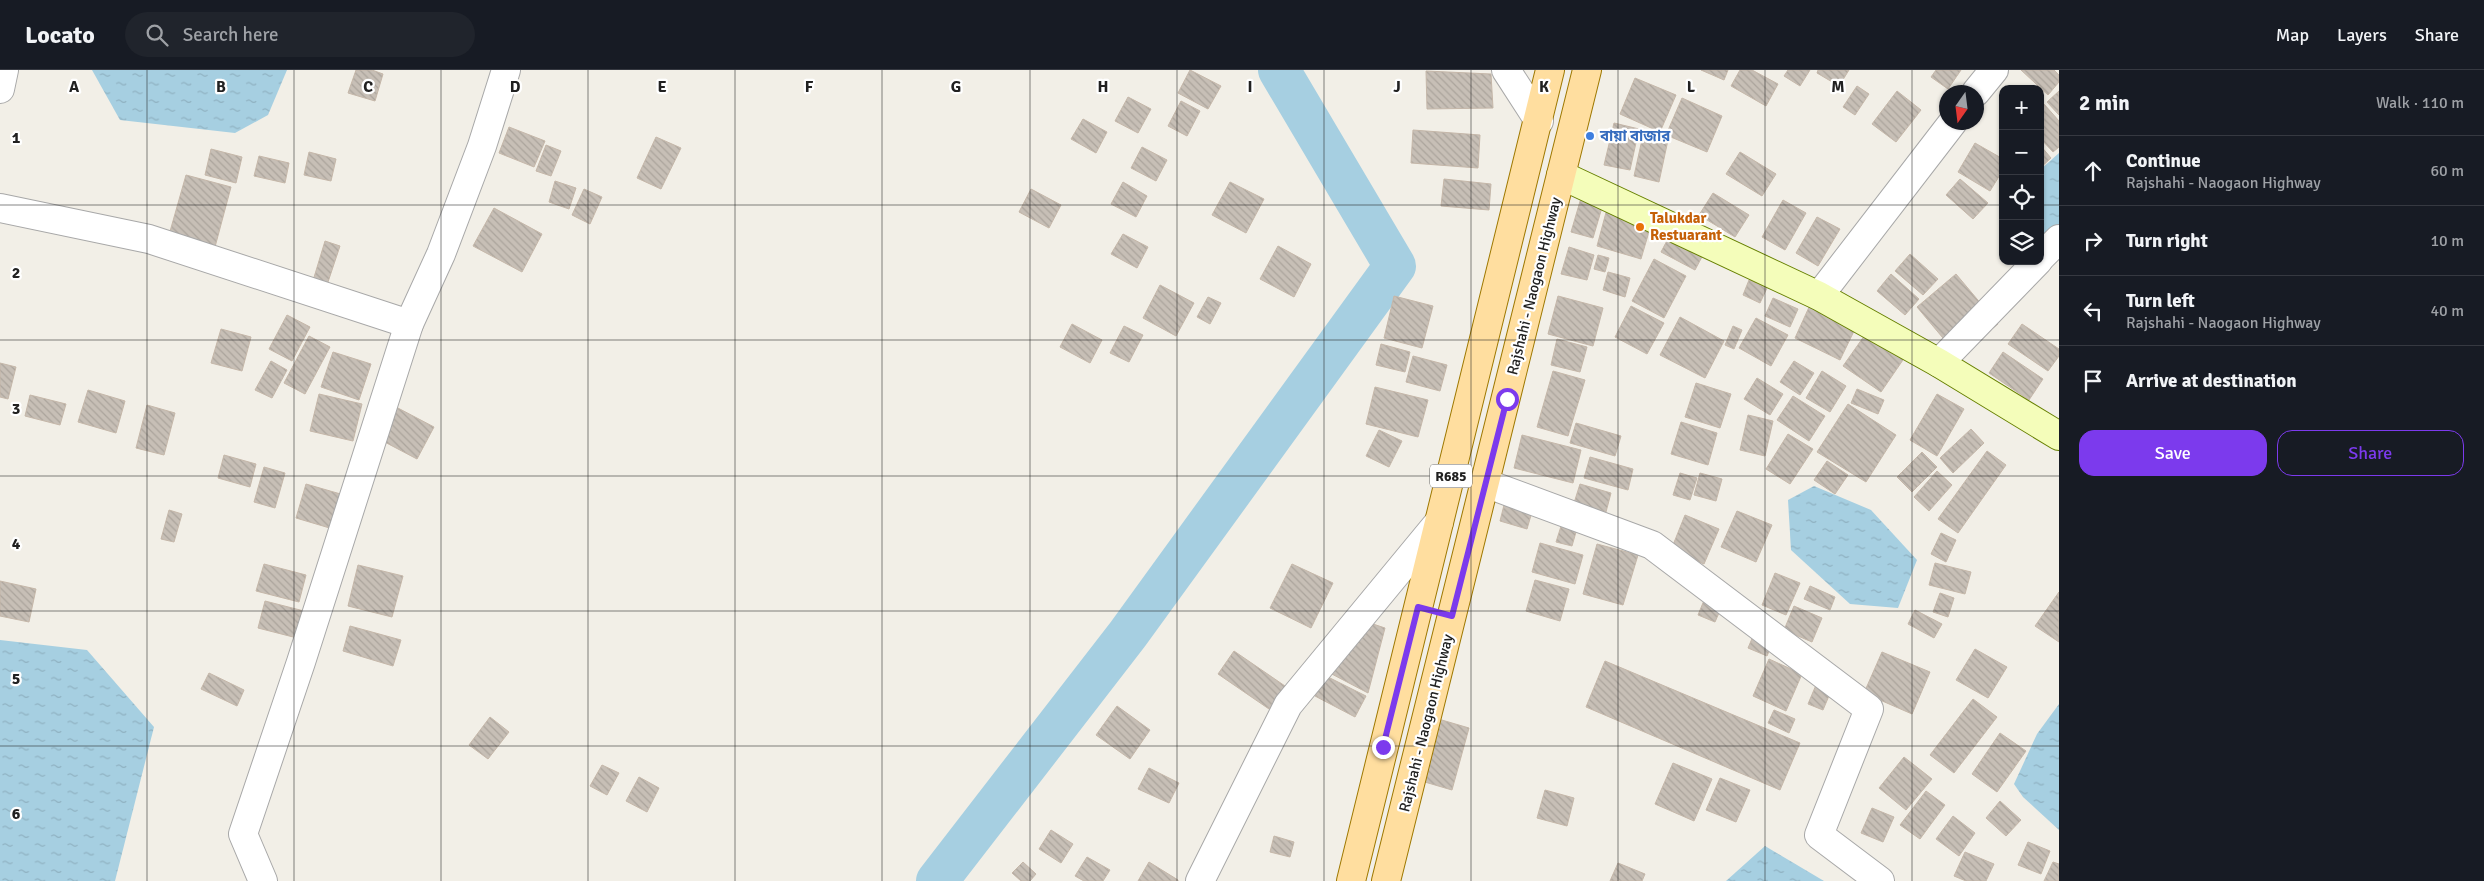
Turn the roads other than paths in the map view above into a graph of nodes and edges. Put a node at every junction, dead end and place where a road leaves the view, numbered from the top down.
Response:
1 (4, 70) edge
2 (506, 70) edge
3 (1506, 70) edge
4 (1550, 70) edge
5 (1587, 70) edge
6 (1994, 70) edge
7 (1982, 85) edge
8 (0, 89) edge
9 (1539, 120) junction
10 (1947, 130) edge
11 (1561, 176) junction
12 (0, 208) edge
13 (2059, 239) edge
14 (2044, 254) edge
15 (2034, 265) edge
16 (1819, 296) junction
17 (408, 324) junction
18 (1939, 363) junction
19 (2059, 436) edge
20 (1485, 483) junction
21 (1439, 522) junction
22 (1418, 607) junction
23 (1452, 616) junction
24 (263, 881) edge
25 (1200, 881) edge
26 (1351, 881) edge
27 (1386, 881) edge
28 (1880, 881) edge

1 - 8 street
2 - 17 street
3 - 9 street
4 - 9 main road, R685
5 - 11 main road, Rajshahi - Naogaon Highway / R685
6 - 7 street
9 - 21 main road, R685
10 - 16 street
11 - 16 main road
11 - 20 main road, Rajshahi - Naogaon Highway / R685
12 - 17 street
13 - 14 street
15 - 18 street
16 - 18 main road
17 - 24 street
18 - 19 main road
20 - 23 main road, Rajshahi - Naogaon Highway / R685
20 - 28 street
21 - 22 main road, R685
21 - 25 street
22 - 23 main road
22 - 26 main road, R685
23 - 27 main road, Rajshahi - Naogaon Highway / R685

